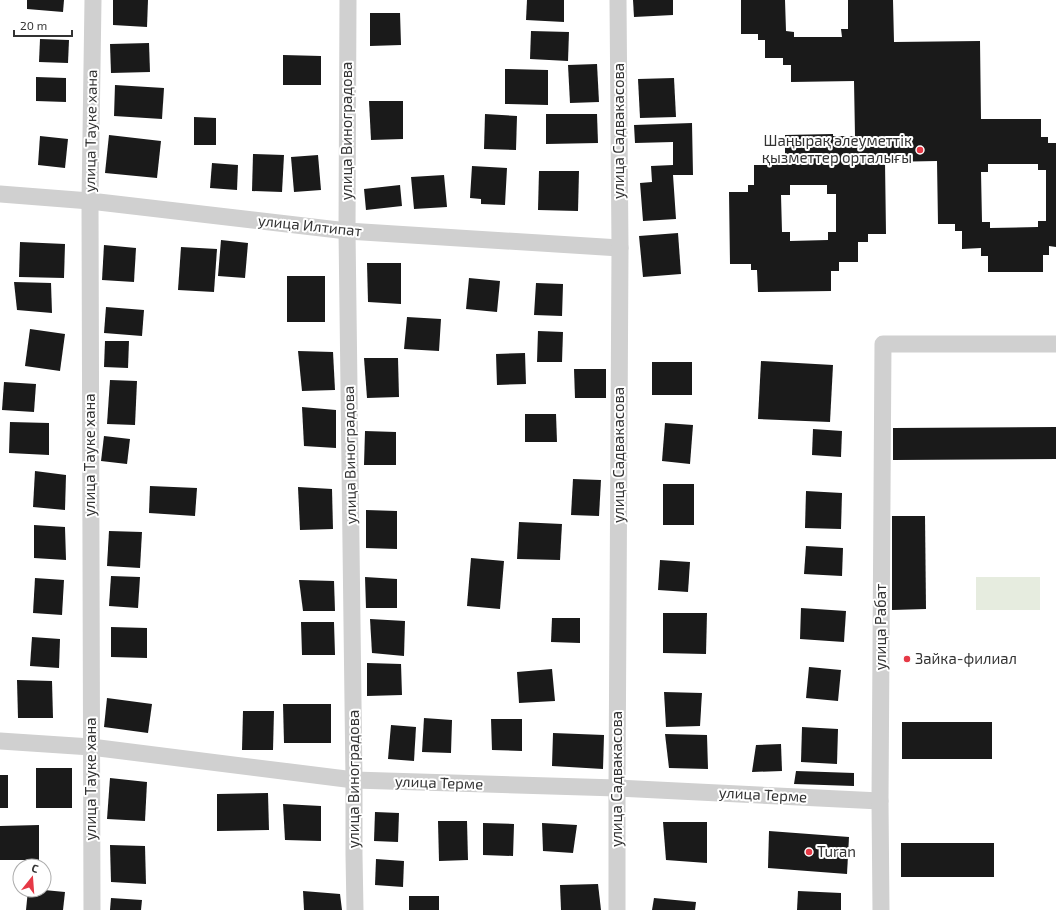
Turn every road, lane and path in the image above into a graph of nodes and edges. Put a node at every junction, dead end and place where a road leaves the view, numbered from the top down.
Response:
1 (93, 0) edge
2 (348, 0) edge
3 (618, 0) edge
4 (0, 194) edge
5 (90, 200) junction
6 (347, 231) junction
7 (620, 248) junction
8 (1056, 344) edge
9 (0, 741) edge
10 (91, 747) junction
11 (354, 780) junction
12 (617, 788) junction
13 (880, 801) junction
14 (92, 910) edge
15 (355, 910) edge
16 (617, 910) edge
17 (881, 910) edge

1 - 5 street, улица Тауке хана
2 - 6 street, улица Виноградова
3 - 7 street, улица Садвакасова
4 - 5 street, улица Илтипат
5 - 6 street, улица Илтипат
5 - 10 street, улица Тауке хана
6 - 7 street, улица Илтипат
6 - 11 street, улица Виноградова
7 - 12 street, улица Садвакасова
8 - 13 street, улица Рабат
9 - 10 street, улица Терме
10 - 11 street, улица Терме
10 - 14 street, улица Тауке хана
11 - 12 street, улица Терме
11 - 15 street, улица Виноградова
12 - 13 street, улица Терме
12 - 16 street, улица Садвакасова
13 - 17 street, улица Рабат

